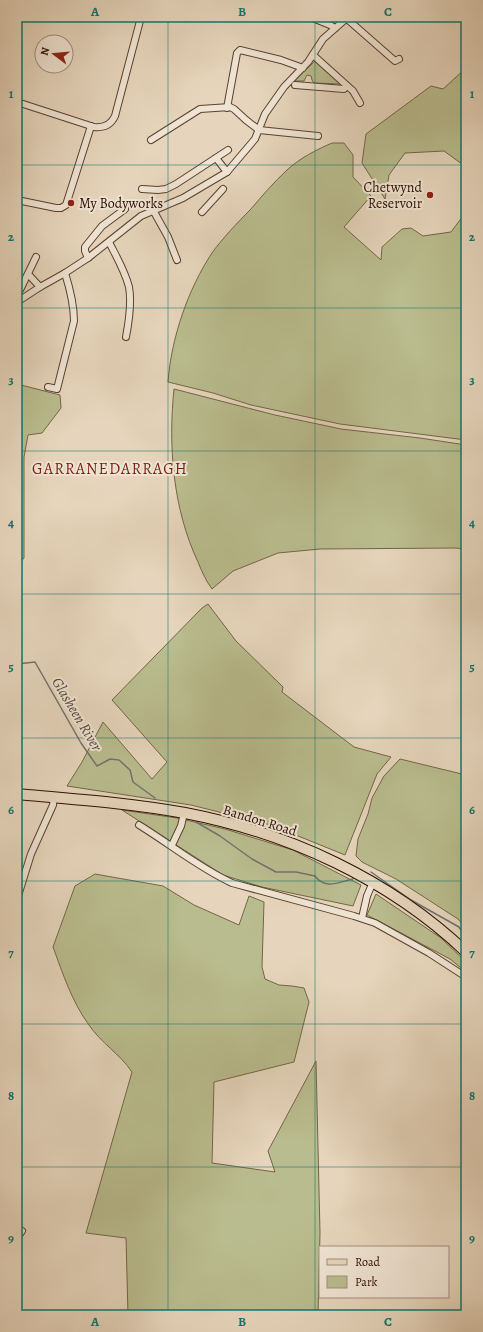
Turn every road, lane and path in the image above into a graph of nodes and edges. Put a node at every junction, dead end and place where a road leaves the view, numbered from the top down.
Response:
1 (142, 17) edge
2 (310, 17) edge
3 (347, 18) edge
4 (335, 28) junction
5 (313, 55) junction
6 (399, 59) dead end
7 (303, 68) junction
8 (295, 85) dead end
9 (347, 86) junction
10 (17, 102) edge
11 (360, 103) dead end
12 (226, 108) junction
13 (91, 126) junction
14 (259, 130) junction
15 (318, 136) dead end
16 (151, 140) dead end
17 (228, 150) dead end
18 (216, 158) junction
19 (227, 172) junction
20 (211, 182) junction
21 (142, 189) dead end
22 (223, 189) dead end
23 (218, 194) junction
24 (17, 200) edge
25 (125, 209) dead end
26 (153, 210) junction
27 (202, 212) dead end
28 (109, 242) junction
29 (36, 257) dead end
30 (88, 258) junction
31 (177, 260) dead end
32 (65, 273) junction
33 (28, 274) junction
34 (40, 286) junction
35 (20, 290) dead end
36 (17, 302) edge
37 (126, 337) dead end
38 (48, 387) dead end
39 (17, 794) edge
40 (54, 797) junction
41 (184, 813) junction
42 (140, 825) dead end
43 (172, 845) junction
44 (373, 882) junction
45 (17, 899) edge
46 (362, 918) junction
47 (466, 952) edge
48 (466, 977) edge
49 (22, 1231) dead end
50 (17, 1238) edge

1 - 13 street
2 - 4 street
3 - 4 street
3 - 6 street
4 - 5 street
5 - 7 street
5 - 9 street
7 - 12 street
7 - 14 street
8 - 9 street
9 - 11 street
10 - 13 street
12 - 14 street
12 - 16 street
13 - 24 street
14 - 15 street
14 - 19 street
17 - 18 street
18 - 19 street
18 - 21 street
19 - 20 street
20 - 23 street
20 - 26 street
22 - 23 street
23 - 27 street
25 - 30 street
26 - 28 street
26 - 31 street
28 - 30 street
28 - 37 street
29 - 33 street
30 - 32 street
32 - 34 street
32 - 38 street
33 - 34 street
33 - 35 street
34 - 36 street
39 - 40 main road, Bandon Road
40 - 41 main road, Bandon Road
40 - 45 street
41 - 43 street
41 - 44 main road, Bandon Road
42 - 43 street
43 - 46 street
44 - 46 street
44 - 47 main road, Bandon Road
46 - 48 street
49 - 50 street

